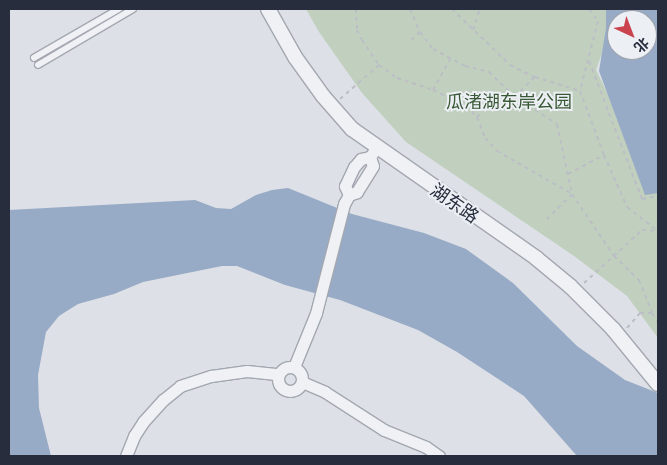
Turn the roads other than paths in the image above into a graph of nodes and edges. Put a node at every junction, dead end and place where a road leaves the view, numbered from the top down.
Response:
1 (119, 9) edge
2 (133, 9) edge
3 (268, 9) edge
4 (34, 58) dead end
5 (38, 65) dead end
6 (373, 153) junction
7 (294, 367) junction
8 (278, 374) junction
9 (302, 382) junction
10 (658, 384) edge
11 (126, 456) edge
12 (440, 456) edge

1 - 4 lane
2 - 5 lane
3 - 6 street, 湖东路
6 - 7 street
6 - 10 street, 湖东路
7 - 8 street
7 - 9 street
8 - 9 street
8 - 11 street
9 - 12 street

